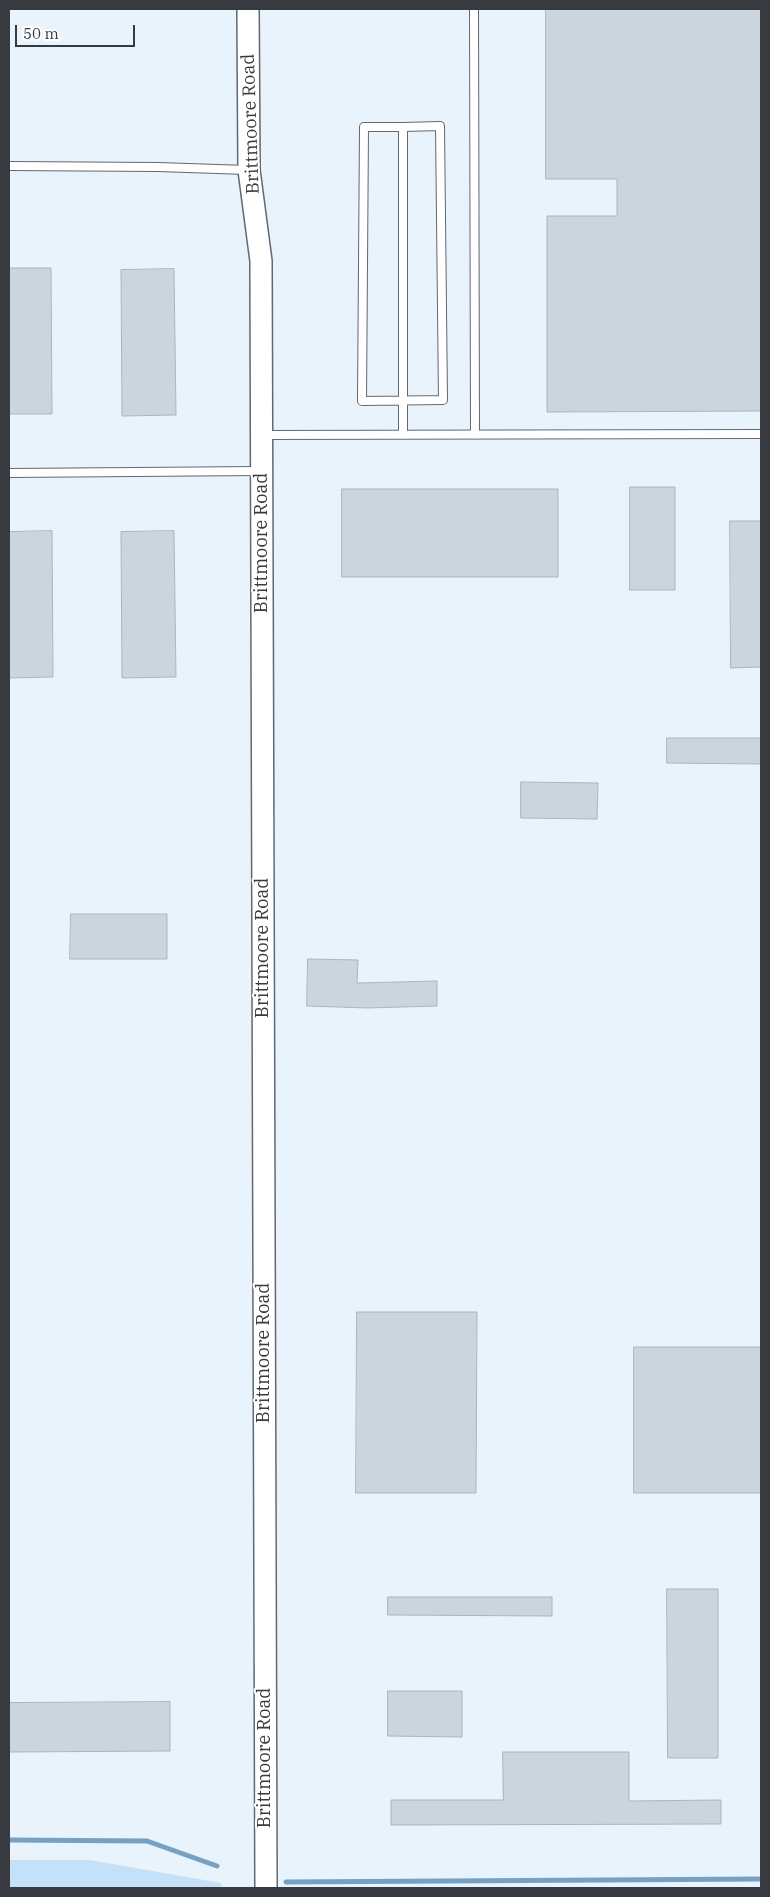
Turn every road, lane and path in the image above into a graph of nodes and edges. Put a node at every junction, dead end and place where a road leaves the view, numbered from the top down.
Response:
1 (248, 9) edge
2 (474, 9) edge
3 (403, 127) junction
4 (9, 166) edge
5 (249, 170) junction
6 (403, 400) junction
7 (761, 434) edge
8 (403, 435) junction
9 (475, 435) junction
10 (262, 436) junction
11 (262, 471) junction
12 (9, 473) edge
13 (266, 1888) edge

1 - 5 main road, Brittmoore Road
2 - 9 lane
3 - 6 lane
3 - 6 lane
3 - 6 lane
4 - 5 lane
5 - 10 main road, Brittmoore Road
6 - 8 lane
7 - 9 lane
8 - 9 lane
8 - 10 lane
10 - 11 main road, Brittmoore Road
11 - 12 lane
11 - 13 main road, Brittmoore Road

